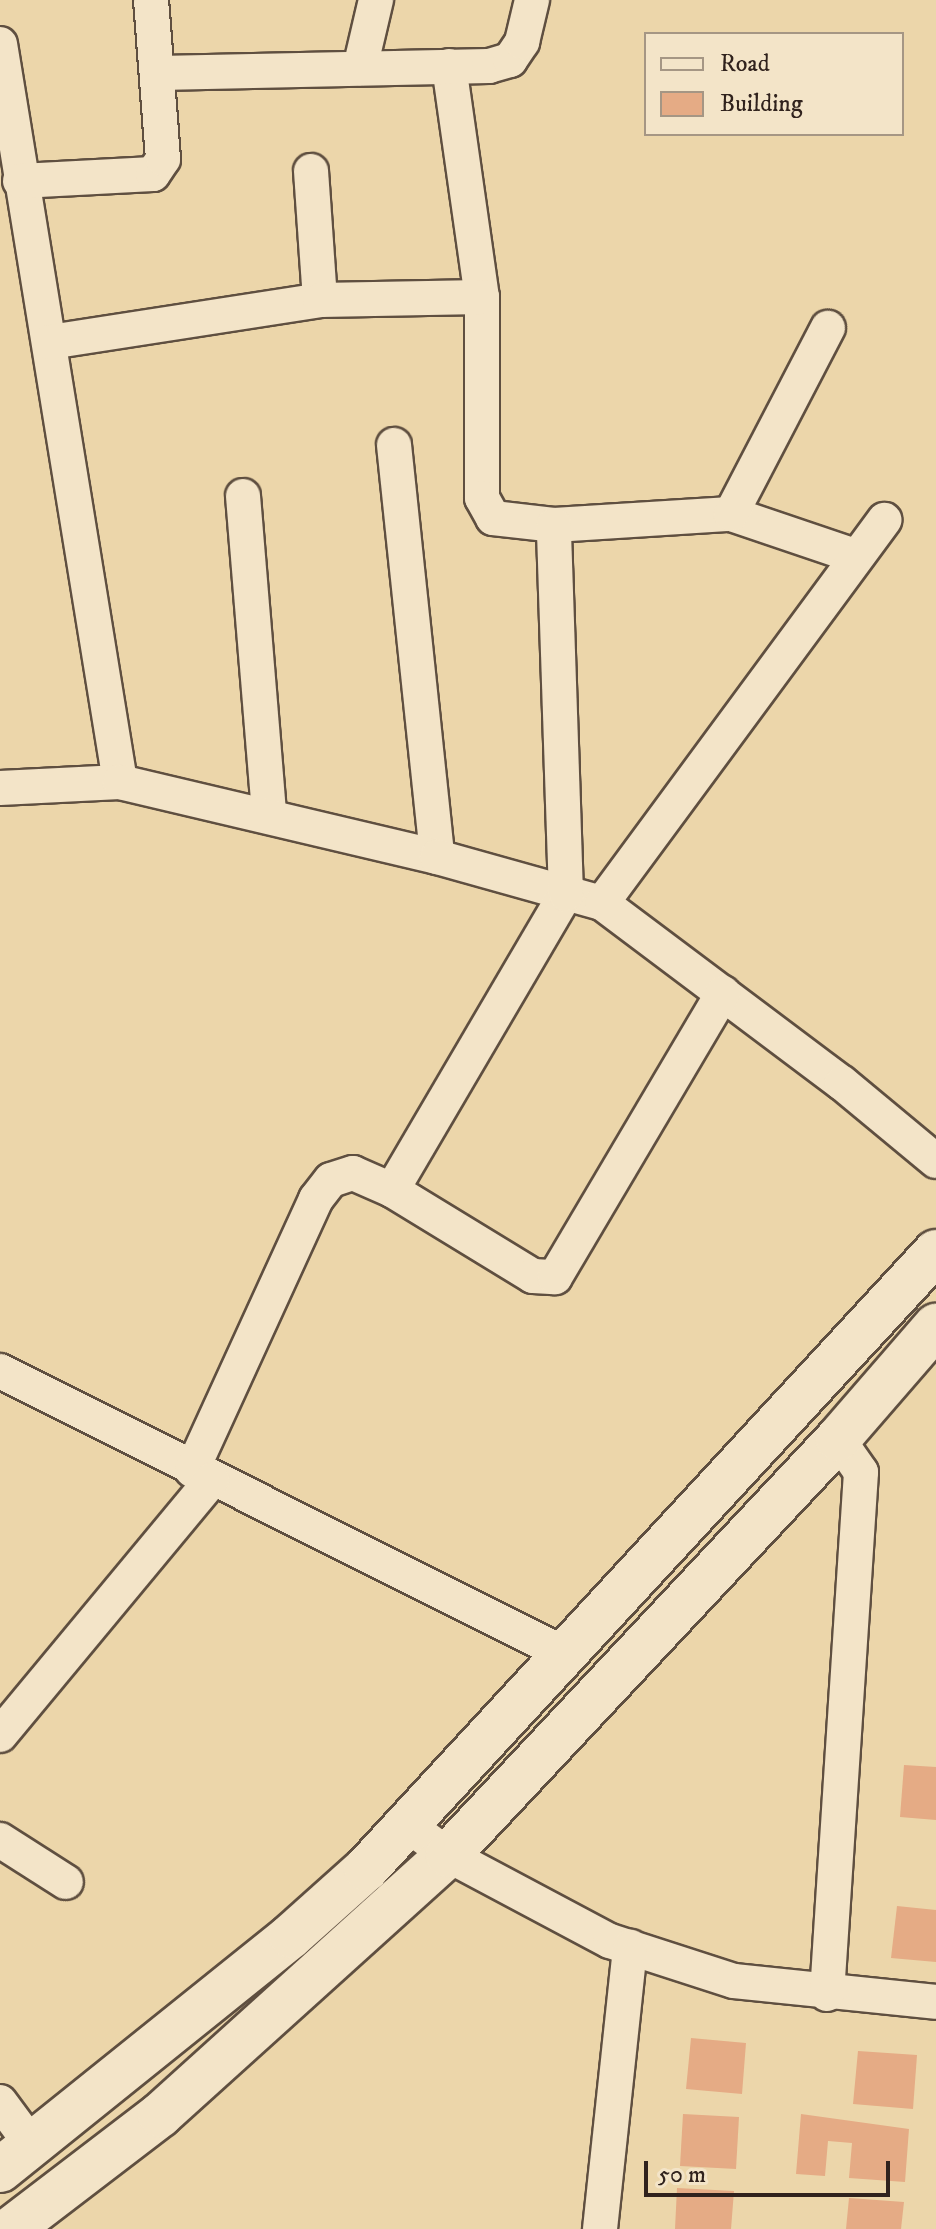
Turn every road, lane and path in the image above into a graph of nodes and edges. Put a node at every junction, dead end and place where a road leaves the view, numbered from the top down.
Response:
1 (151, 0) edge
2 (376, 0) edge
3 (532, 0) edge
4 (0, 44) edge
5 (449, 66) junction
6 (360, 68) junction
7 (159, 73) junction
8 (311, 171) dead end
9 (20, 181) junction
10 (482, 297) junction
11 (320, 300) junction
12 (828, 328) dead end
13 (50, 342) junction
14 (394, 445) dead end
15 (243, 496) dead end
16 (731, 514) junction
17 (884, 520) dead end
18 (554, 525) junction
19 (855, 556) junction
20 (120, 782) junction
21 (0, 788) edge
22 (269, 815) junction
23 (437, 857) junction
24 (566, 894) junction
25 (602, 903) junction
26 (723, 993) junction
27 (936, 1161) edge
28 (392, 1190) junction
29 (936, 1252) edge
30 (936, 1326) edge
31 (0, 1371) edge
32 (838, 1439) junction
33 (202, 1475) junction
34 (567, 1655) junction
35 (0, 1735) edge
36 (409, 1826) junction
37 (0, 1840) edge
38 (448, 1855) junction
39 (66, 1882) dead end
40 (630, 1947) junction
41 (827, 1994) junction
42 (936, 2002) edge
43 (0, 2102) edge
44 (15, 2157) edge
45 (11, 2229) edge
46 (600, 2229) edge

1 - 7 street
2 - 6 street
3 - 5 street
4 - 9 street
5 - 6 street
5 - 10 street
6 - 7 street
7 - 9 street
8 - 11 street
9 - 13 street
10 - 11 street
10 - 18 street
11 - 13 street
12 - 16 street
13 - 20 street
14 - 23 street
15 - 22 street
16 - 18 street
16 - 19 street
17 - 19 street
18 - 24 street
19 - 25 street
20 - 21 street
20 - 22 street
22 - 23 street
23 - 24 street
24 - 25 street
24 - 28 street
25 - 26 street
26 - 27 street
26 - 28 street
28 - 33 street
29 - 34 main road
30 - 32 main road
31 - 33 street
32 - 38 main road
32 - 41 street
33 - 34 street
33 - 35 street
34 - 36 main road
36 - 38 street
36 - 44 main road
37 - 39 street
38 - 40 street
38 - 45 main road
40 - 41 street
40 - 46 street
41 - 42 street
43 - 44 street

